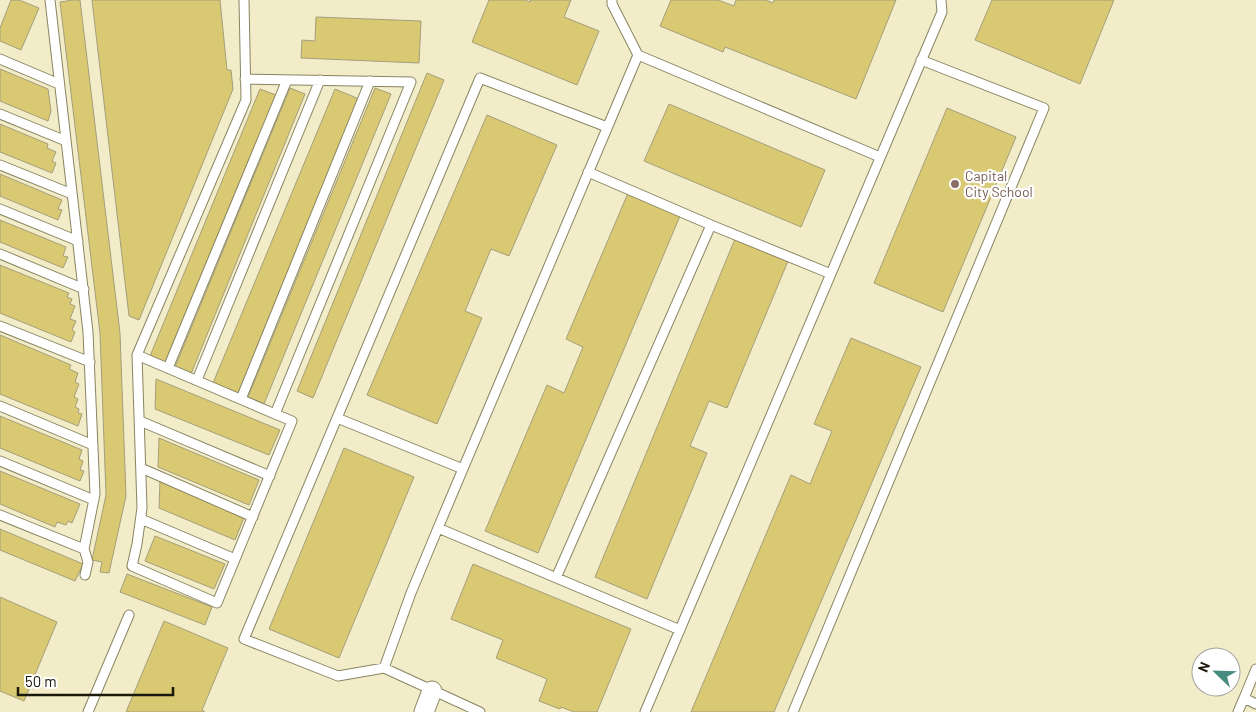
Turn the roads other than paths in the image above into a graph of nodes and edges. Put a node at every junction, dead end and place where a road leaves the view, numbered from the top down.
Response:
1 (50, 0) edge
2 (244, 0) edge
3 (612, 0) edge
4 (942, 0) edge
5 (638, 55) junction
6 (0, 59) edge
7 (921, 60) junction
8 (245, 79) junction
9 (287, 80) junction
10 (320, 80) junction
11 (370, 81) junction
12 (59, 84) junction
13 (0, 114) edge
14 (607, 127) junction
15 (66, 141) junction
16 (880, 157) junction
17 (0, 165) edge
18 (588, 172) junction
19 (72, 194) junction
20 (0, 209) edge
21 (711, 225) junction
22 (78, 241) junction
23 (0, 254) edge
24 (830, 274) junction
25 (84, 289) junction
26 (0, 326) edge
27 (137, 355) junction
28 (90, 362) junction
29 (168, 368) junction
30 (197, 380) junction
31 (241, 400) junction
32 (0, 406) edge
33 (274, 414) junction
34 (337, 418) junction
35 (140, 421) junction
36 (93, 445) junction
37 (0, 461) edge
38 (141, 468) junction
39 (463, 469) junction
40 (270, 476) junction
41 (94, 500) junction
42 (0, 515) edge
43 (253, 517) junction
44 (141, 519) junction
45 (438, 528) junction
46 (84, 549) junction
47 (235, 559) junction
48 (84, 575) dead end
49 (556, 578) junction
50 (129, 615) dead end
51 (680, 630) junction
52 (384, 668) junction
53 (1256, 669) edge
54 (432, 691) junction
55 (1244, 698) junction
56 (1256, 704) edge
57 (88, 712) edge
58 (424, 712) edge
59 (480, 712) edge
60 (644, 712) edge
61 (793, 712) edge
62 (1238, 712) edge

1 - 12 lane
2 - 8 lane
3 - 5 lane
4 - 7 lane
5 - 14 lane
5 - 16 lane
6 - 12 lane
7 - 16 lane
7 - 61 lane
8 - 9 lane
8 - 27 lane
9 - 10 lane
9 - 29 lane
10 - 11 lane
10 - 30 lane
11 - 31 lane
11 - 33 lane
12 - 15 lane
13 - 15 lane
14 - 18 lane
14 - 34 lane
15 - 19 lane
16 - 24 lane
17 - 19 lane
18 - 21 lane
18 - 39 lane
19 - 22 lane
20 - 22 lane
21 - 24 lane
21 - 49 lane
22 - 25 lane
23 - 25 lane
24 - 51 lane
25 - 28 lane
26 - 28 lane
27 - 29 lane
27 - 35 lane
28 - 36 lane
29 - 30 lane
30 - 31 lane
31 - 33 lane
32 - 36 lane
33 - 40 lane
34 - 39 lane
34 - 52 lane
35 - 38 lane
35 - 40 lane
36 - 41 lane
37 - 41 lane
38 - 43 lane
38 - 44 lane
39 - 45 lane
40 - 43 lane
41 - 46 lane
42 - 46 lane
43 - 47 lane
44 - 47 lane
44 - 47 lane
45 - 49 lane
45 - 52 lane
46 - 48 lane
49 - 51 lane
50 - 57 lane
51 - 60 lane
52 - 54 lane
53 - 55 lane
54 - 58 street
54 - 59 lane
55 - 56 lane
55 - 62 lane

